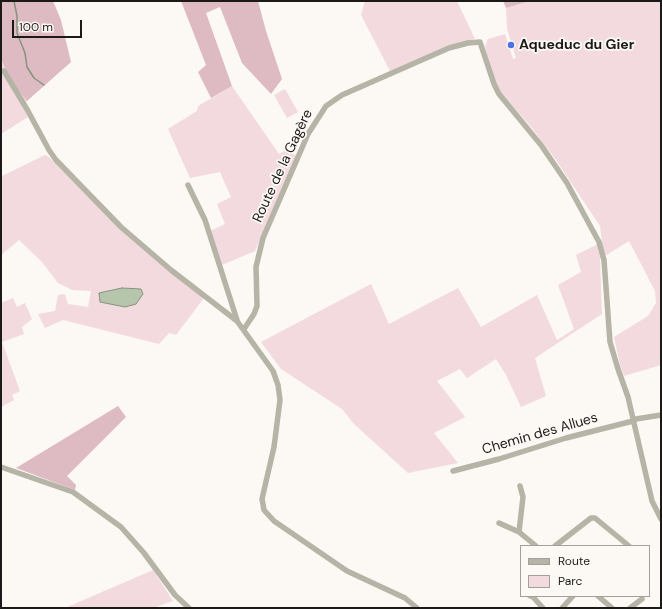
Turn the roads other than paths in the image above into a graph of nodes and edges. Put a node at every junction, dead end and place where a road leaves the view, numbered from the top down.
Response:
1 (4, 71) dead end
2 (188, 185) dead end
3 (237, 321) junction
4 (244, 328) junction
5 (661, 415) edge
6 (633, 421) junction
7 (1, 467) edge
8 (453, 471) dead end
9 (520, 486) dead end
10 (661, 519) edge
11 (499, 523) dead end
12 (519, 532) junction
13 (535, 545) edge
14 (556, 545) edge
15 (628, 545) edge
16 (533, 597) edge
17 (572, 597) edge
18 (599, 597) edge
19 (642, 599) dead end
20 (189, 608) edge
21 (417, 608) edge
22 (543, 608) edge
23 (562, 608) edge
24 (612, 608) edge
25 (630, 608) edge

1 - 3 street
2 - 3 street
3 - 4 street
4 - 6 street, Route de la Gagère
4 - 21 street
5 - 6 street, Chemin des Allues
6 - 8 street, Chemin des Allues
6 - 10 street
7 - 20 street
9 - 12 street
11 - 12 street
12 - 13 street
14 - 15 street
16 - 22 street
17 - 23 street
18 - 24 street
19 - 25 street

